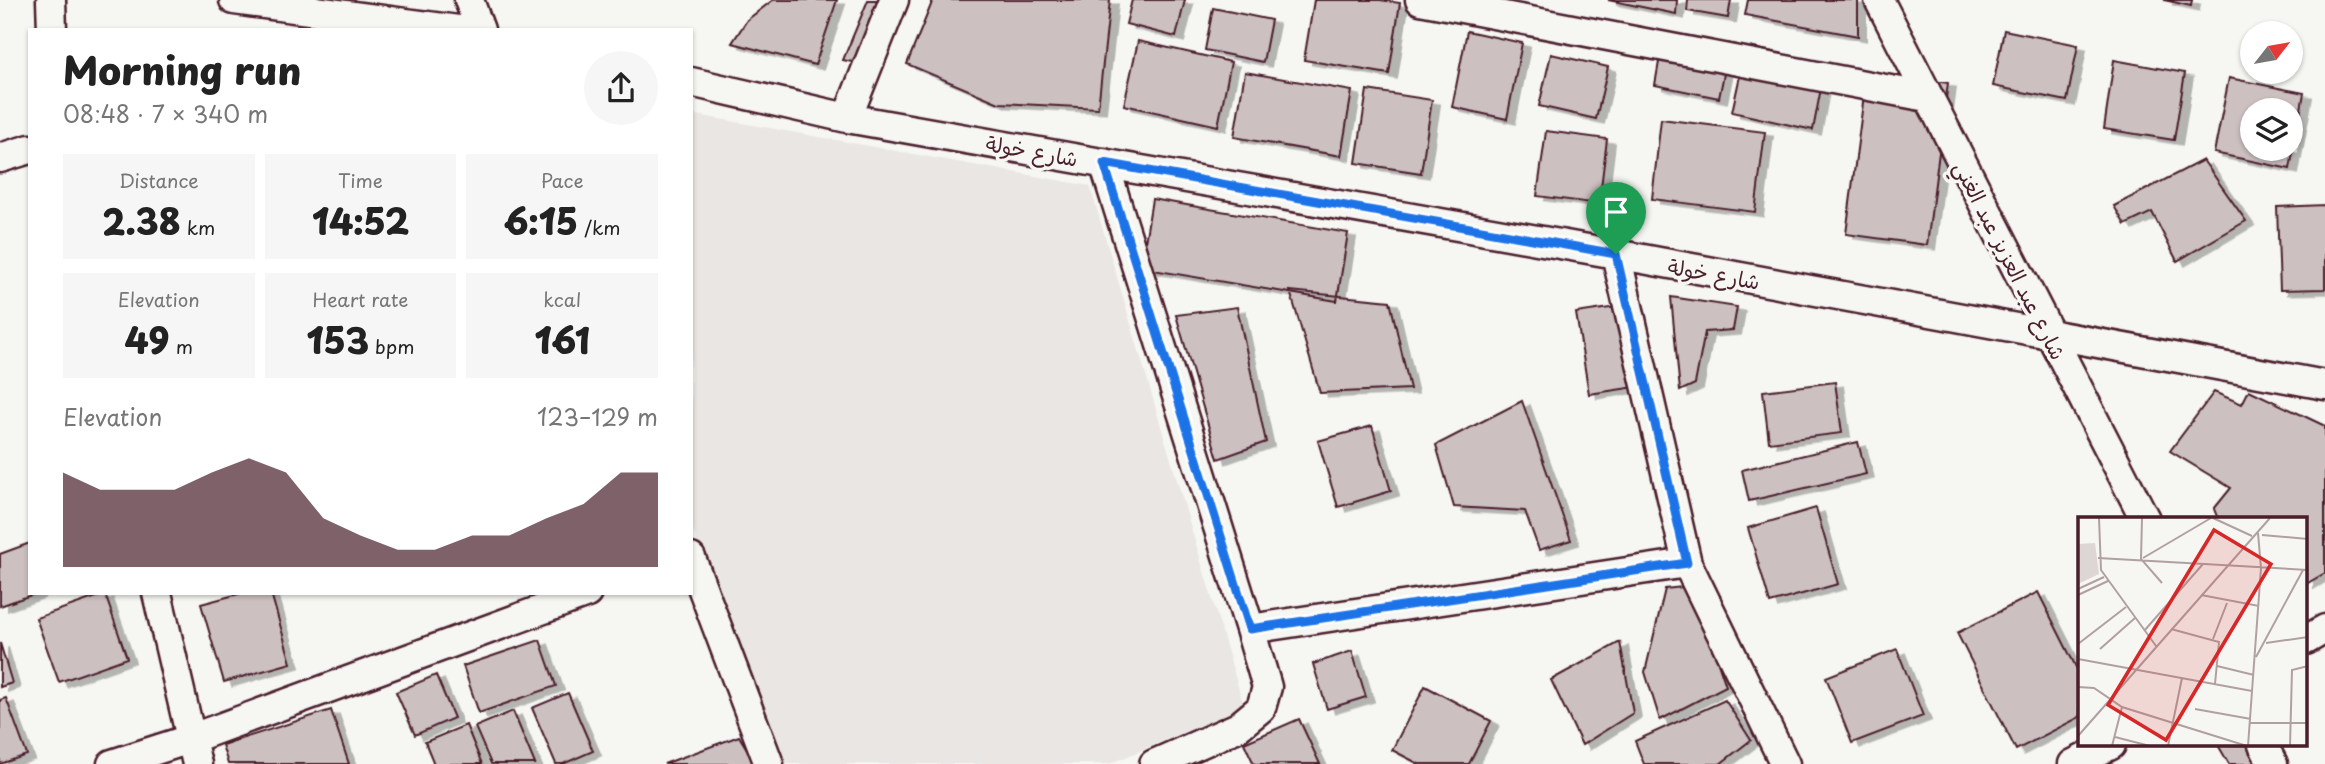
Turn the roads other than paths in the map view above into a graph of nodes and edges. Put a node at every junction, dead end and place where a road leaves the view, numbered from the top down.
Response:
1 (51, 0) edge
2 (234, 0) edge
3 (469, 0) edge
4 (894, 0) edge
5 (1420, 0) edge
6 (1879, 0) edge
7 (51, 28) edge
8 (443, 28) edge
9 (479, 28) edge
10 (693, 82) edge
11 (1927, 97) junction
12 (847, 118) junction
13 (28, 150) edge
14 (0, 158) edge
15 (1104, 163) junction
16 (1616, 254) junction
17 (2048, 334) junction
18 (2325, 385) edge
19 (2144, 517) edge
20 (693, 563) edge
21 (1687, 563) junction
22 (156, 595) edge
23 (582, 595) edge
24 (2325, 628) edge
25 (1250, 629) junction
26 (2308, 639) edge
27 (2109, 746) edge
28 (2264, 746) edge
29 (193, 752) edge
30 (112, 764) edge
31 (769, 764) edge
32 (1154, 764) edge
33 (1785, 764) edge
34 (2073, 764) edge
35 (2273, 764) edge

1 - 7 street
2 - 8 street
3 - 9 street
4 - 12 street
5 - 11 street
6 - 11 street, شارع عبد العزيز عبد الغني
10 - 12 street, شارع خولة
11 - 17 street, شارع عبد العزيز عبد الغني
12 - 15 street, شارع خولة
13 - 14 street
15 - 16 street, شارع خولة
15 - 25 street
16 - 17 street, شارع خولة
16 - 21 street
17 - 18 street, شارع خولة
17 - 19 street, شارع عبد العزيز عبد الغني
20 - 31 street
21 - 25 street
21 - 33 street
22 - 29 street
23 - 29 street
24 - 26 street
25 - 32 street
27 - 34 street
28 - 35 street
29 - 30 street

